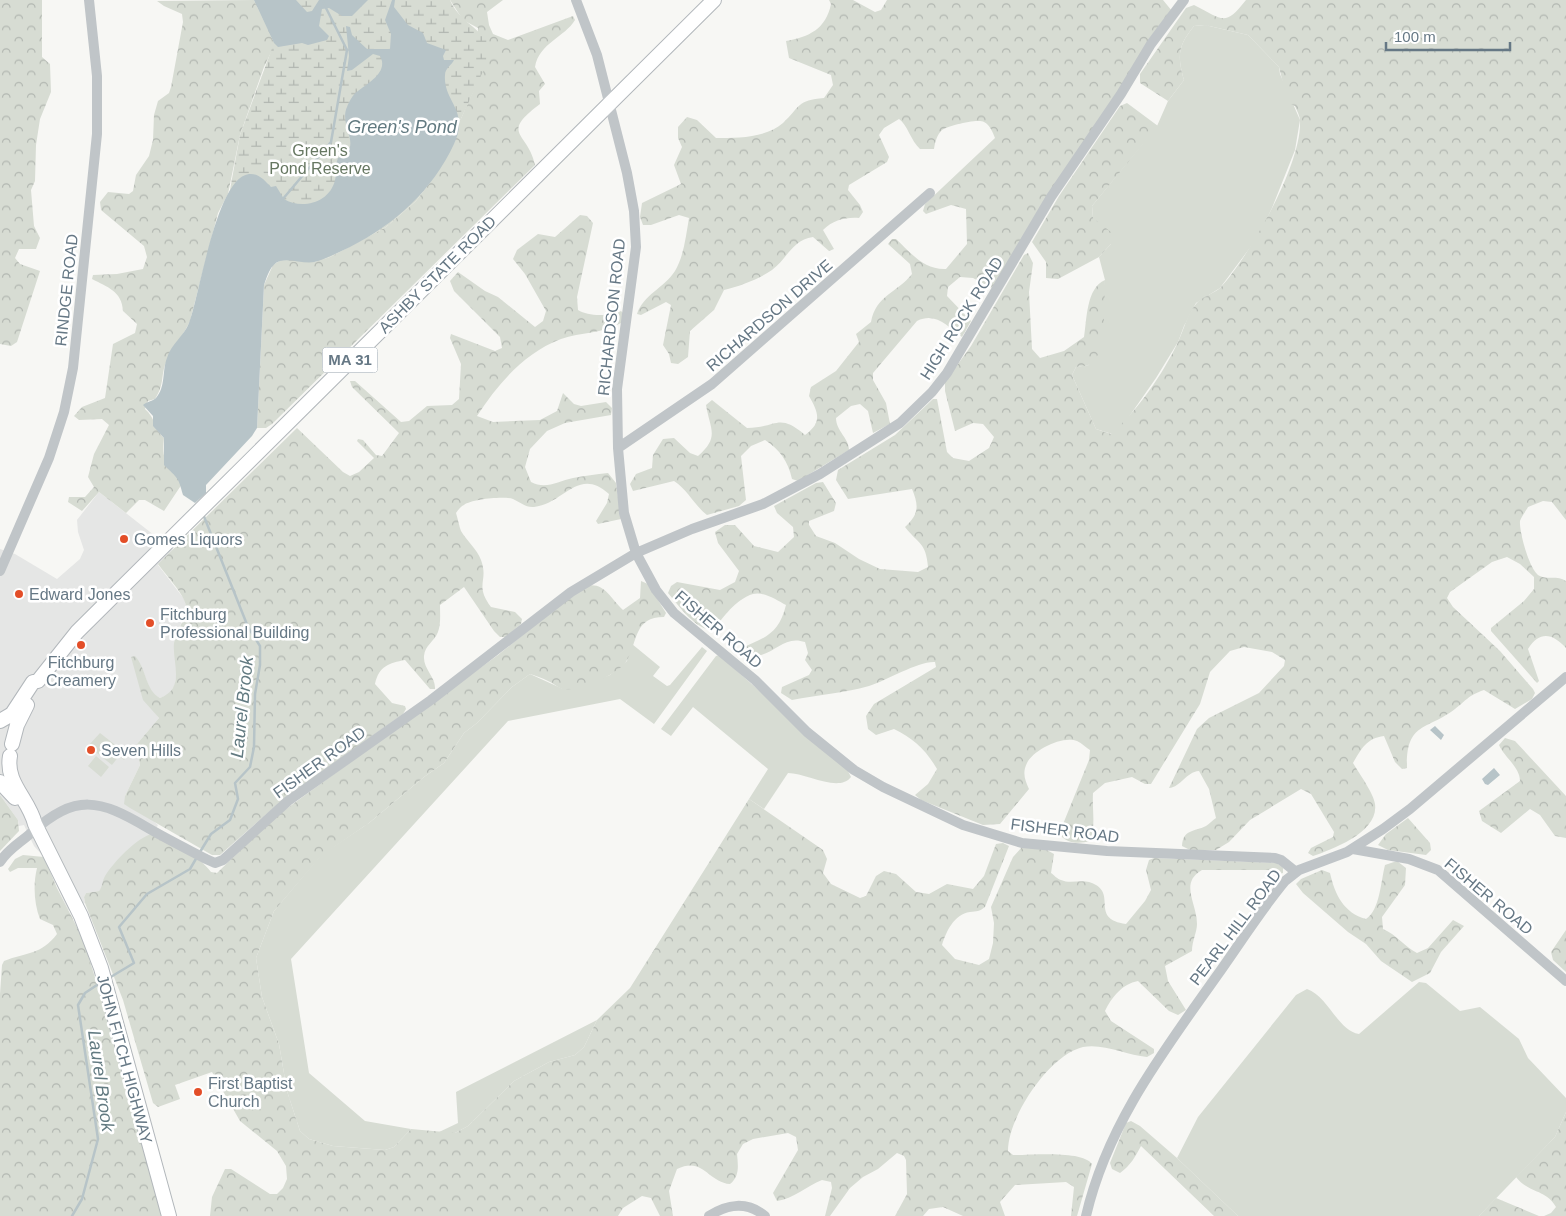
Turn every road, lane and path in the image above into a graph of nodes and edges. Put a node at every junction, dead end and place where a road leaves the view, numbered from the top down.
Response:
1 (90, 0) edge
2 (576, 0) edge
3 (714, 0) edge
4 (1184, 0) edge
5 (609, 104) junction
6 (930, 192) dead end
7 (618, 448) junction
8 (636, 553) junction
9 (0, 570) edge
10 (1566, 677) edge
11 (38, 681) junction
12 (2, 724) edge
13 (8, 755) edge
14 (1, 782) edge
15 (36, 826) junction
16 (1353, 849) junction
17 (0, 862) edge
18 (1296, 872) junction
19 (1566, 981) edge
20 (169, 1216) edge
21 (709, 1216) edge
22 (765, 1216) edge
23 (1086, 1216) edge

1 - 9 street, RINDGE ROAD
2 - 5 street, RICHARDSON ROAD
3 - 5 main road, ASHBY STATE ROAD / MA 31
4 - 8 street, HIGH ROCK ROAD
5 - 7 street, RICHARDSON ROAD
5 - 11 main road, ASHBY STATE ROAD / MA 31
6 - 7 street, RICHARDSON DRIVE
7 - 8 street, RICHARDSON ROAD
8 - 15 street, FISHER ROAD
8 - 18 street, FISHER ROAD
10 - 16 street, PEARL HILL ROAD
11 - 12 main road, ASHBY STATE ROAD / MA 31
11 - 13 main road, ASHBY STATE ROAD
12 - 13 main road
13 - 15 main road, JOHN FITCH HIGHWAY
14 - 15 main road, JOHN FITCH HIGHWAY
15 - 17 street
15 - 20 main road, JOHN FITCH HIGHWAY
16 - 18 street, PEARL HILL ROAD
16 - 19 street, FISHER ROAD
18 - 23 street, PEARL HILL ROAD
21 - 22 street

